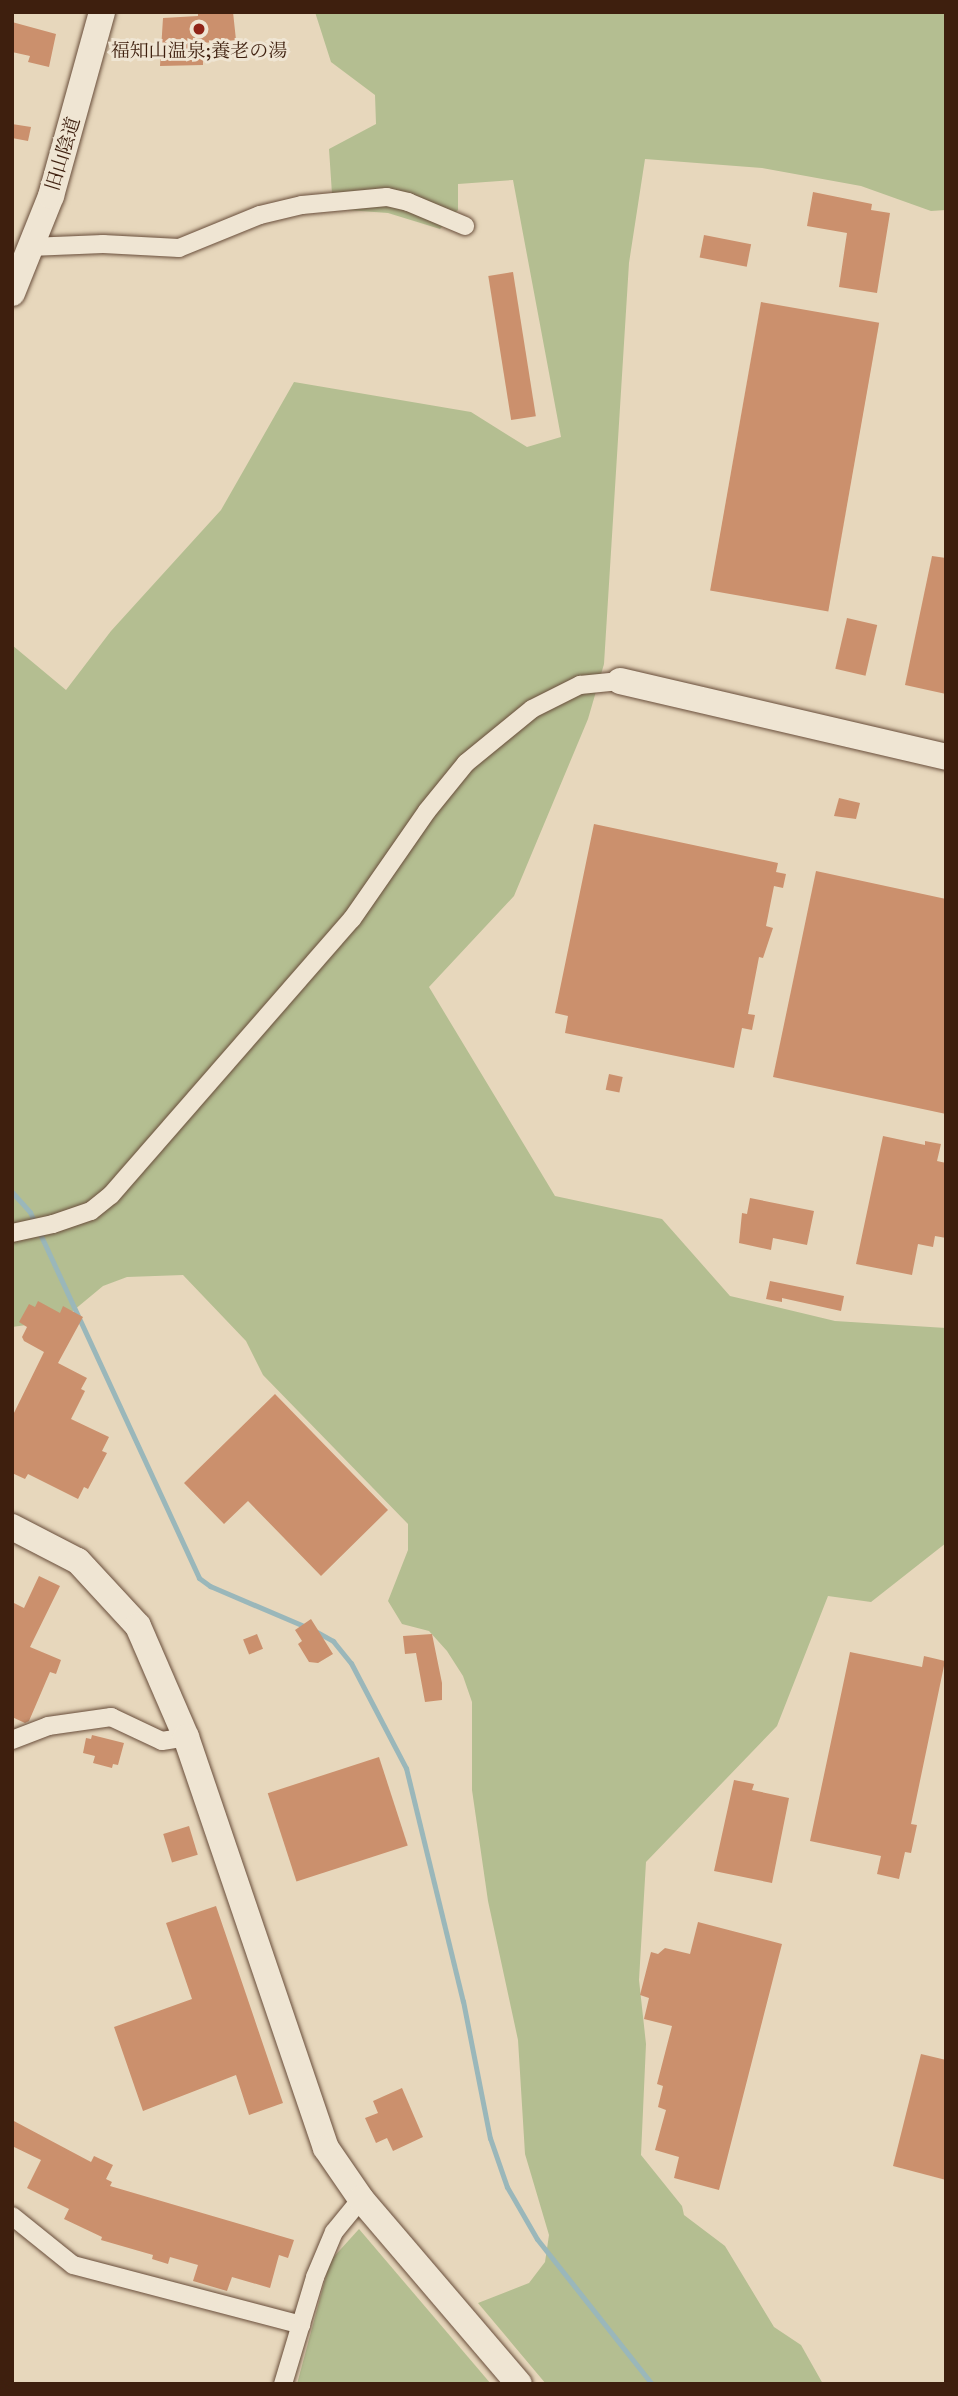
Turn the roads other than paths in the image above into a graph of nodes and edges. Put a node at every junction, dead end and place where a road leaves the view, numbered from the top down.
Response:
1 (102, 12) edge
2 (465, 226) dead end
3 (30, 247) junction
4 (12, 293) edge
5 (620, 681) joint
6 (946, 757) edge
7 (12, 1233) edge
8 (12, 1527) edge
9 (186, 1737) junction
10 (12, 1740) edge
11 (360, 2199) junction
12 (12, 2216) edge
13 (301, 2325) junction
14 (283, 2384) edge
15 (519, 2384) edge

1 - 3 street, 旧山陰道
2 - 3 street
3 - 4 street, 旧山陰道
5 - 6 street
5 - 7 street
8 - 9 street
9 - 10 street
9 - 11 street
11 - 13 street
11 - 15 street
12 - 13 street
13 - 14 street

